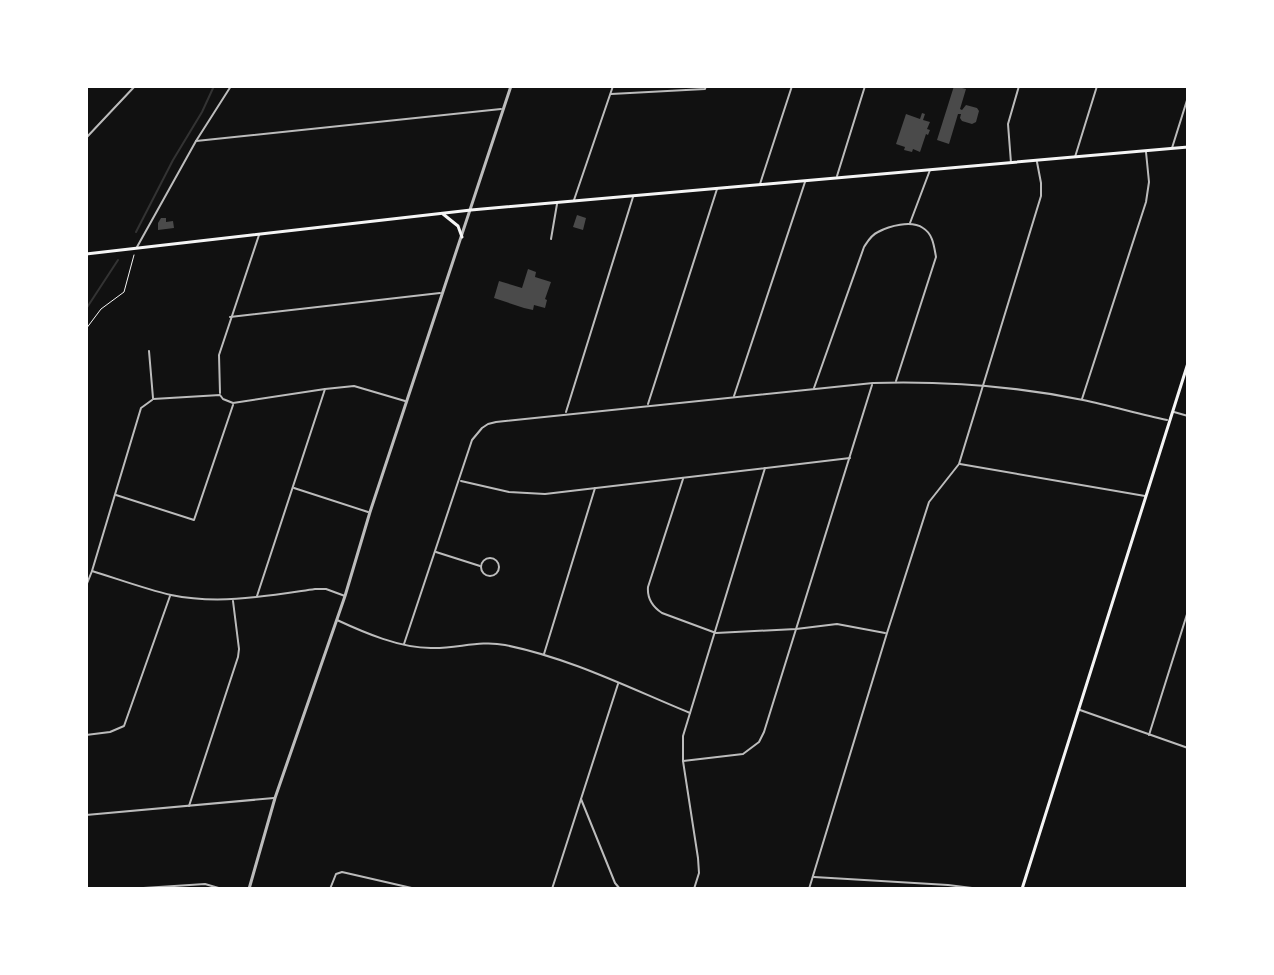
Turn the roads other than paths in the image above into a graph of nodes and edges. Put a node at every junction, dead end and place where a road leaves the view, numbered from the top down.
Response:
1 (135, 86) edge
2 (231, 86) edge
3 (511, 86) edge
4 (613, 86) edge
5 (706, 86) edge
6 (792, 86) edge
7 (865, 86) edge
8 (1019, 86) edge
9 (1097, 86) edge
10 (610, 94) junction
11 (1188, 97) edge
12 (504, 108) junction
13 (86, 138) edge
14 (196, 141) junction
15 (1188, 147) edge
16 (1172, 148) junction
17 (1146, 151) junction
18 (1075, 157) junction
19 (1037, 161) junction
20 (1011, 163) junction
21 (930, 170) junction
22 (836, 179) junction
23 (805, 180) junction
24 (760, 184) junction
25 (717, 188) junction
26 (633, 195) junction
27 (574, 201) junction
28 (557, 203) junction
29 (471, 210) junction
30 (443, 214) junction
31 (910, 224) junction
32 (259, 235) junction
33 (462, 237) junction
34 (551, 239) dead end
35 (136, 249) junction
36 (86, 254) edge
37 (444, 293) junction
38 (230, 317) junction
39 (149, 351) dead end
40 (1188, 363) edge
41 (895, 382) junction
42 (873, 383) junction
43 (983, 386) junction
44 (814, 388) junction
45 (325, 389) junction
46 (220, 395) junction
47 (734, 396) junction
48 (153, 399) junction
49 (1082, 400) junction
50 (407, 402) junction
51 (233, 403) junction
52 (648, 405) junction
53 (1172, 411) junction
54 (566, 413) junction
55 (1188, 416) edge
56 (1168, 420) junction
57 (850, 458) junction
58 (959, 464) junction
59 (765, 468) junction
60 (684, 478) junction
61 (460, 481) junction
62 (293, 488) junction
63 (595, 488) junction
64 (116, 495) junction
65 (1145, 496) junction
66 (370, 512) junction
67 (436, 552) junction
68 (481, 566) junction
69 (92, 571) junction
70 (86, 586) edge
71 (171, 595) junction
72 (345, 596) junction
73 (257, 597) junction
74 (233, 600) junction
75 (1188, 611) edge
76 (337, 620) junction
77 (796, 629) junction
78 (716, 633) junction
79 (887, 633) junction
80 (404, 644) junction
81 (544, 655) junction
82 (618, 683) junction
83 (1078, 709) junction
84 (691, 714) junction
85 (86, 735) edge
86 (1149, 735) junction
87 (1188, 748) edge
88 (683, 761) junction
89 (275, 798) junction
90 (581, 798) junction
91 (189, 806) junction
92 (86, 815) edge
93 (813, 877) junction
94 (916, 883) junction
95 (148, 888) edge
96 (128, 889) edge
97 (222, 889) edge
98 (249, 889) edge
99 (330, 889) edge
100 (416, 889) edge
101 (552, 889) edge
102 (620, 889) edge
103 (694, 889) edge
104 (809, 889) edge
105 (914, 889) edge
106 (980, 889) edge
107 (1022, 889) edge

1 - 13 street
2 - 14 street
3 - 12 street
4 - 10 street
5 - 10 street
6 - 24 street
7 - 22 street
8 - 20 street
9 - 18 street
10 - 27 street
11 - 16 street
12 - 14 street
12 - 29 street
14 - 35 street
15 - 16 main road
16 - 17 main road
17 - 18 main road
17 - 49 street
18 - 19 main road
19 - 20 main road
19 - 43 street
20 - 21 main road
21 - 22 main road
21 - 31 street
22 - 23 main road
23 - 24 main road
23 - 47 street
24 - 25 main road
25 - 26 main road
25 - 52 street
26 - 27 main road
26 - 54 street
27 - 28 main road
28 - 29 main road
28 - 34 street
29 - 30 main road
29 - 33 street
30 - 32 main road
30 - 33 main road
31 - 41 street
31 - 44 street
32 - 35 main road
32 - 38 street
33 - 37 street
35 - 36 main road
37 - 38 street
37 - 50 street
38 - 46 street
39 - 48 street
40 - 53 main road
41 - 42 street
41 - 43 street
42 - 44 street
42 - 57 street
43 - 49 street
43 - 58 street
44 - 47 street
45 - 50 street
45 - 51 street
45 - 62 street
46 - 48 street
46 - 51 street
47 - 52 street
48 - 64 street
49 - 56 street
50 - 66 street
51 - 64 street
52 - 54 street
53 - 55 street
53 - 56 main road
54 - 61 street
56 - 65 main road
57 - 59 street
57 - 77 street
58 - 65 street
58 - 79 street
59 - 60 street
59 - 78 street
60 - 63 street
60 - 78 street
61 - 63 street
61 - 67 street
62 - 66 street
62 - 73 street
63 - 81 street
64 - 69 street
65 - 83 main road
66 - 72 street
67 - 68 street
67 - 80 street
68 - 68 street
69 - 70 street
69 - 71 street
71 - 74 street
71 - 85 street
72 - 73 street
72 - 76 street
73 - 74 street
74 - 91 street
75 - 86 street
76 - 80 street
76 - 89 street
77 - 78 street
77 - 79 street
77 - 88 street
78 - 84 street
79 - 93 street
80 - 81 street
81 - 82 street
82 - 84 street
82 - 90 street
83 - 86 street
83 - 107 main road
84 - 88 street
86 - 87 street
88 - 103 street
89 - 91 street
89 - 98 street
90 - 101 street
90 - 102 street
91 - 92 street
93 - 94 street
93 - 104 street
94 - 105 street
94 - 106 street
95 - 96 street
95 - 97 street
99 - 100 street

